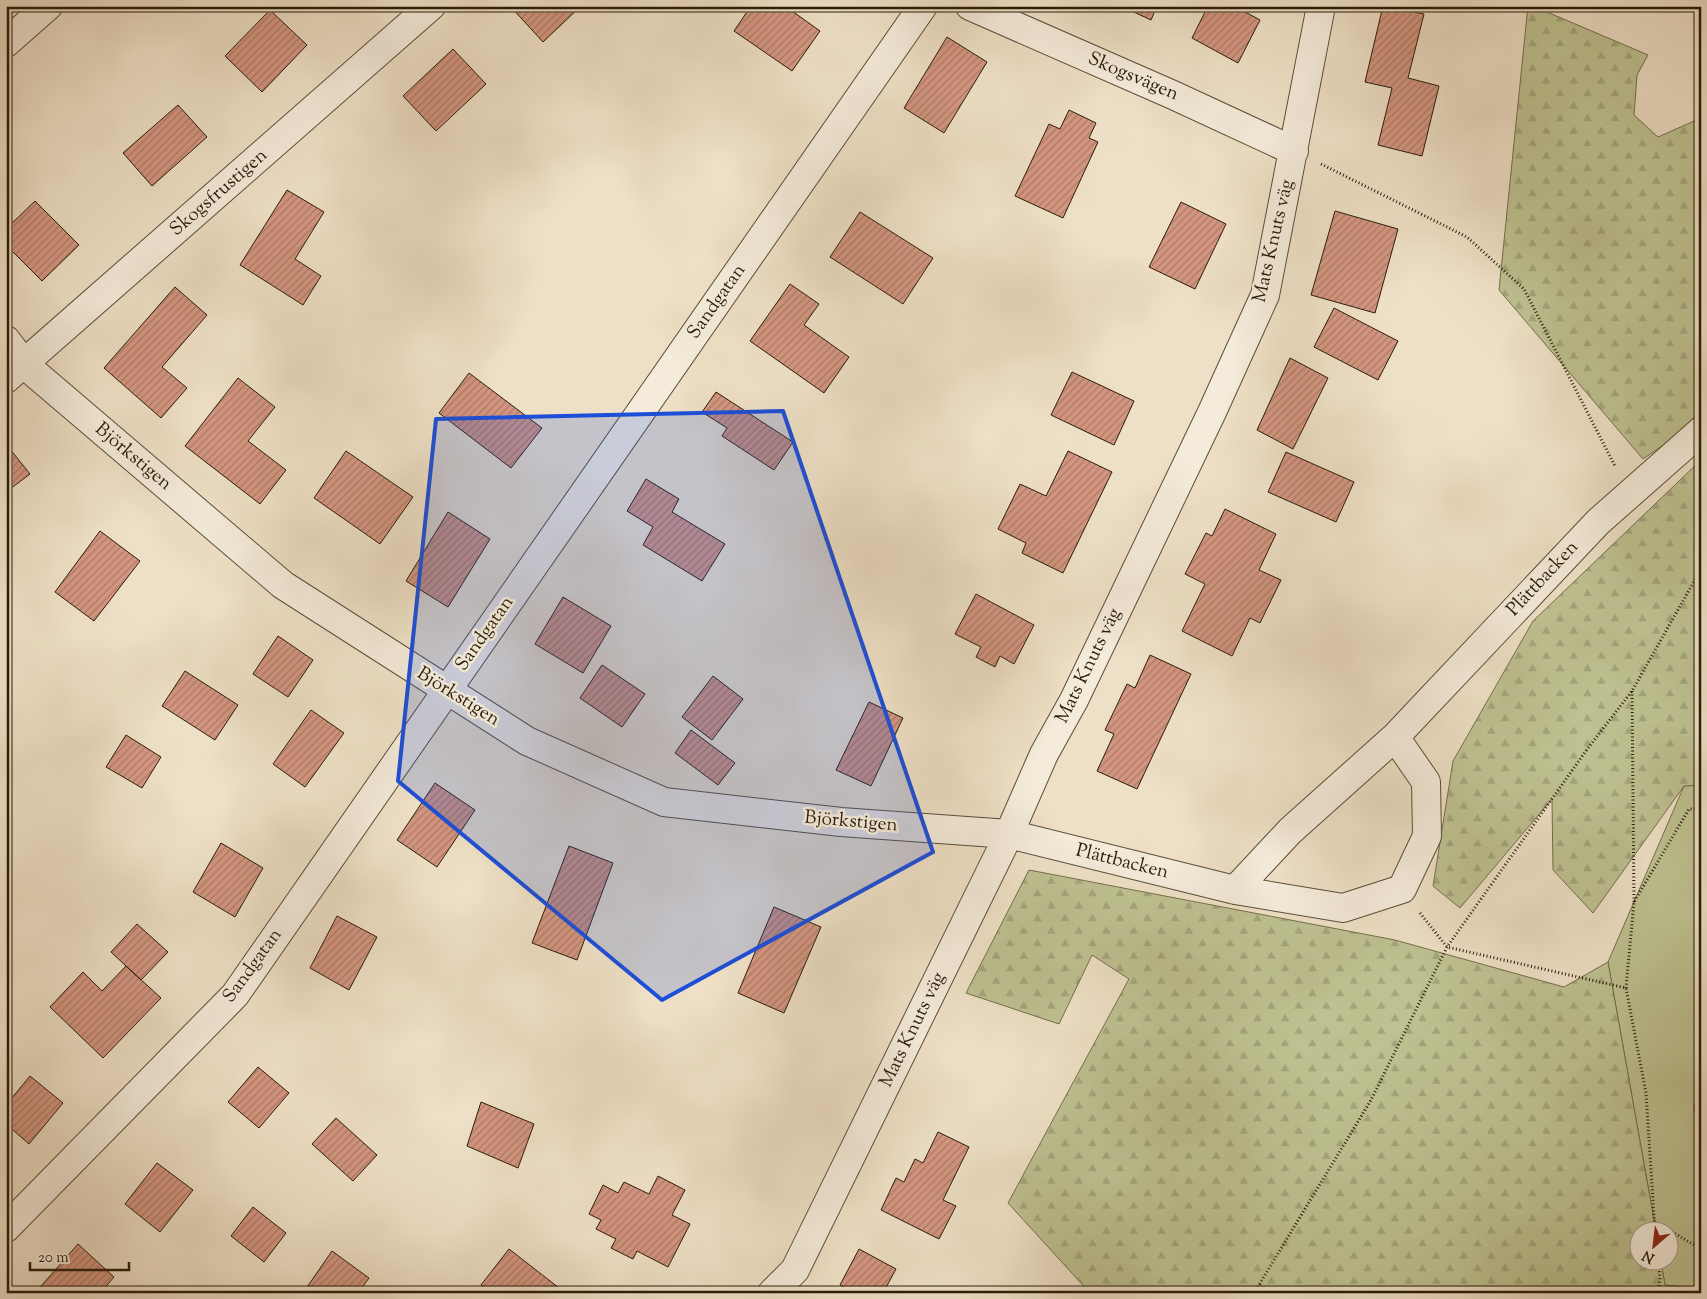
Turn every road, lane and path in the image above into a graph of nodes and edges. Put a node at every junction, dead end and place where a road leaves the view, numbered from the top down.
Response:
1 (48, 6) edge
2 (431, 6) edge
3 (923, 6) edge
4 (970, 6) edge
5 (1321, 6) edge
6 (6, 43) edge
7 (1294, 151) junction
8 (6, 340) edge
9 (16, 372) edge
10 (1701, 431) edge
11 (1629, 494) junction
12 (1701, 569) edge
13 (447, 690) junction
14 (1632, 691) junction
15 (1395, 736) junction
16 (1701, 809) edge
17 (1009, 834) junction
18 (1402, 889) junction
19 (1235, 890) junction
20 (1634, 902) junction
21 (1446, 947) junction
22 (1626, 988) junction
23 (1654, 1221) joint
24 (6, 1228) edge
25 (1701, 1249) edge
26 (1659, 1272) edge
27 (1260, 1284) junction
28 (772, 1293) edge
29 (1254, 1293) edge
30 (1264, 1293) edge
31 (1658, 1293) edge

1 - 6 street
2 - 9 street, Skogsfrustigen
3 - 13 street, Sandgatan
4 - 7 street, Skogsvägen
5 - 7 street, Mats Knuts väg
7 - 11 path
7 - 17 street, Mats Knuts väg
8 - 9 street, Björkstigen
9 - 13 street, Björkstigen
10 - 11 street, Plättbacken
11 - 15 street, Plättbacken
12 - 14 path
13 - 17 street, Björkstigen
13 - 24 street, Sandgatan
14 - 20 path
14 - 21 path
15 - 18 street
15 - 19 street, Plättbacken
16 - 20 path
17 - 19 street, Plättbacken
17 - 28 street, Mats Knuts väg
18 - 19 street, Plättbacken
18 - 21 path
20 - 22 path
21 - 22 path
21 - 27 path
22 - 23 path
23 - 25 path
26 - 31 path
27 - 29 path
27 - 30 path

